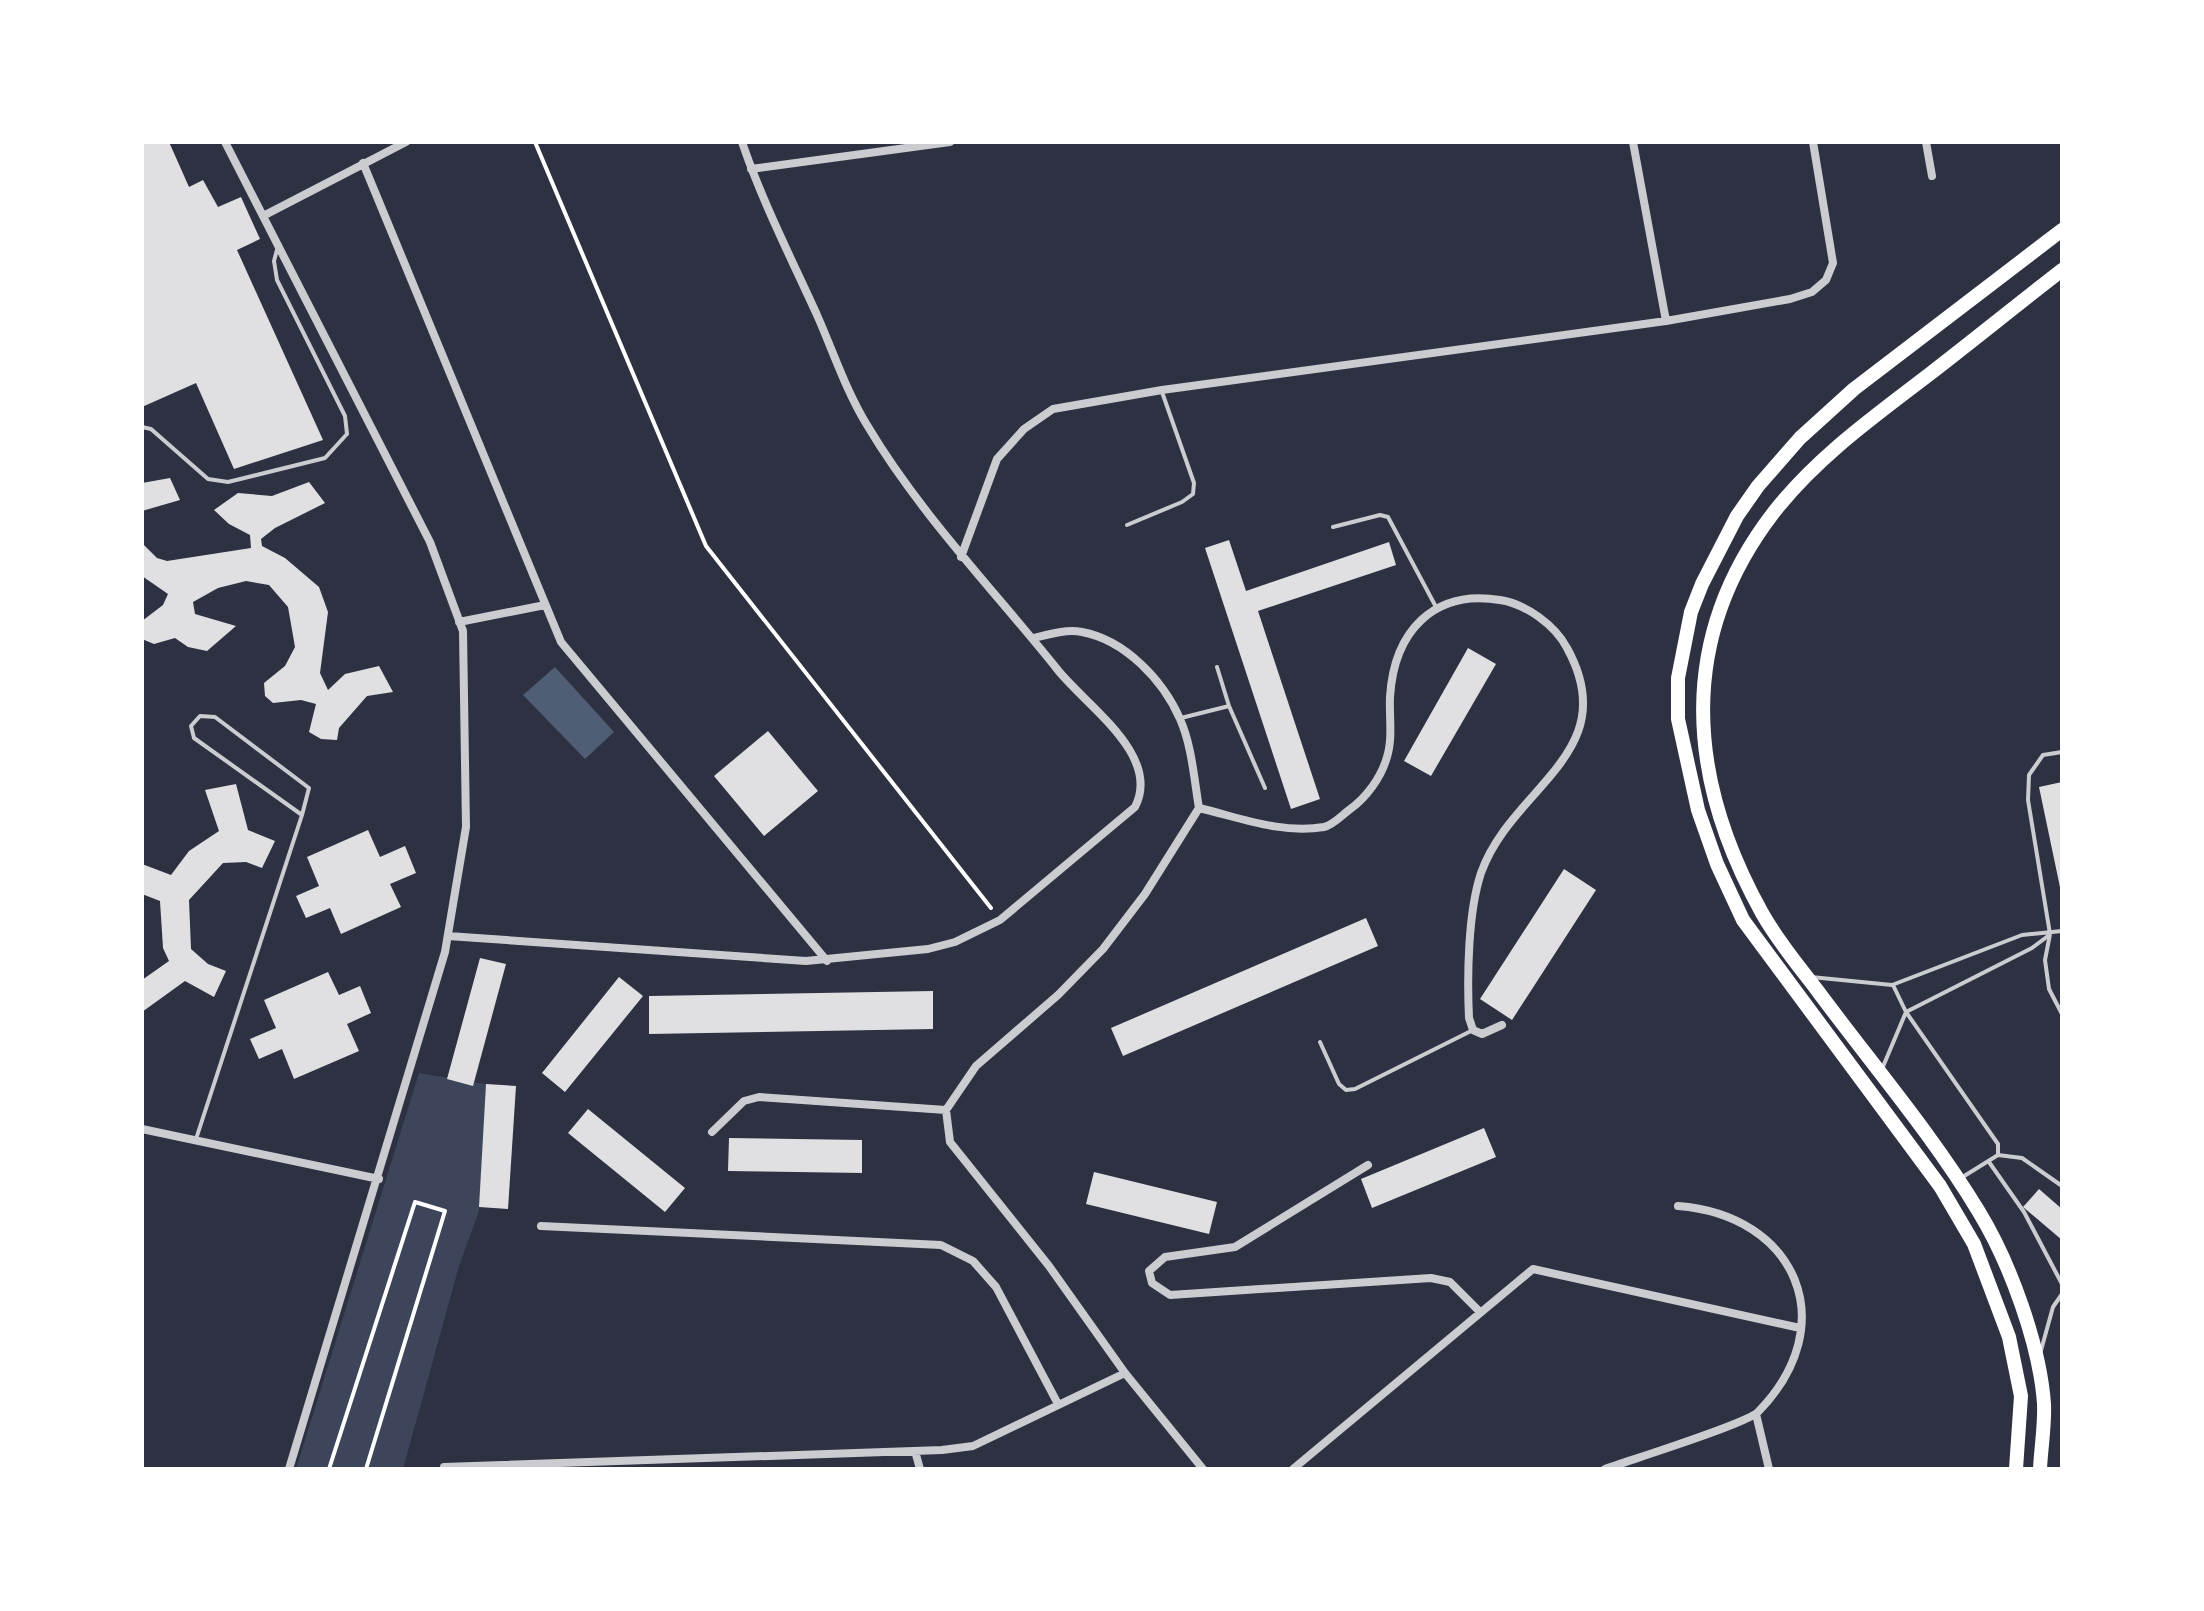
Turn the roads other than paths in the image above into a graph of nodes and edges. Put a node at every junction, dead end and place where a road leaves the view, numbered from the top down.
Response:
1 (225, 142) edge
2 (406, 142) edge
3 (742, 142) edge
4 (950, 142) edge
5 (1633, 142) edge
6 (1813, 142) edge
7 (1926, 142) edge
8 (363, 163) junction
9 (751, 169) junction
10 (1932, 176) dead end
11 (265, 215) junction
12 (2062, 230) edge
13 (279, 244) junction
14 (2062, 270) edge
15 (1666, 321) junction
16 (1162, 390) junction
17 (142, 427) edge
18 (1127, 525) dead end
19 (1333, 527) dead end
20 (961, 557) junction
21 (545, 605) junction
22 (1436, 607) junction
23 (459, 622) junction
24 (1034, 638) junction
25 (1217, 667) dead end
26 (1229, 706) junction
27 (1180, 718) junction
28 (2062, 752) edge
29 (1265, 788) dead end
30 (1199, 808) junction
31 (302, 815) junction
32 (2062, 931) edge
33 (2050, 934) junction
34 (448, 936) junction
35 (827, 961) junction
36 (1807, 977) junction
37 (1892, 985) junction
38 (1906, 1012) junction
39 (2062, 1014) edge
40 (1502, 1025) dead end
41 (1473, 1030) junction
42 (1320, 1042) dead end
43 (1880, 1073) junction
44 (946, 1110) junction
45 (142, 1129) edge
46 (712, 1132) dead end
47 (196, 1139) junction
48 (1998, 1155) junction
49 (1989, 1162) junction
50 (1368, 1165) dead end
51 (379, 1179) junction
52 (1958, 1180) junction
53 (2062, 1186) edge
54 (1678, 1206) dead end
55 (541, 1226) dead end
56 (2062, 1284) edge
57 (2062, 1294) edge
58 (1480, 1312) junction
59 (1800, 1328) junction
60 (2037, 1368) junction
61 (1125, 1373) junction
62 (1058, 1404) junction
63 (1756, 1414) junction
64 (915, 1451) junction
65 (444, 1467) edge
66 (289, 1469) edge
67 (920, 1469) edge
68 (1203, 1469) edge
69 (1293, 1469) edge
70 (1605, 1469) edge
71 (1769, 1469) edge
72 (2016, 1469) edge
73 (2040, 1469) edge

1 - 11 street
2 - 8 street
3 - 9 street
4 - 9 street
5 - 15 street
6 - 15 street
7 - 10 street
8 - 11 street
8 - 21 street
9 - 20 street
11 - 13 street
12 - 72 main road
13 - 17 lane
13 - 23 street
14 - 36 main road
15 - 16 street
16 - 18 lane
16 - 20 street
19 - 22 lane
20 - 24 street
21 - 23 street
21 - 35 street
22 - 30 street
22 - 41 street
23 - 34 street
24 - 27 street
24 - 35 street
25 - 26 lane
26 - 27 lane
26 - 29 lane
27 - 30 street
28 - 33 lane
30 - 44 street
31 - 31 lane
31 - 47 lane
32 - 33 lane
33 - 37 lane
33 - 38 lane
33 - 39 lane
34 - 35 street
34 - 51 street
36 - 37 lane
36 - 43 main road
37 - 38 lane
38 - 43 lane
38 - 48 lane
40 - 41 street
41 - 42 lane
43 - 52 main road
44 - 46 street
44 - 61 street
45 - 47 street
47 - 51 street
48 - 49 lane
48 - 53 lane
49 - 52 lane
49 - 56 lane
50 - 58 street
51 - 66 street
52 - 60 main road
54 - 59 street
55 - 62 street
57 - 60 lane
58 - 59 street
58 - 69 street
59 - 63 street
60 - 73 main road
61 - 62 street
61 - 68 street
62 - 64 street
63 - 70 street
63 - 71 street
64 - 65 street
64 - 67 street

